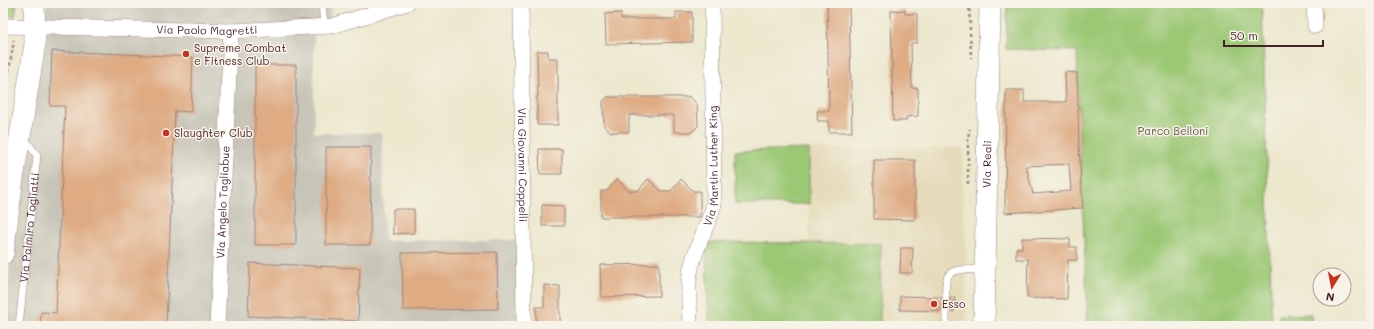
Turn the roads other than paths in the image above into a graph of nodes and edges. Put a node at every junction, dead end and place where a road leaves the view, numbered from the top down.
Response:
1 (34, 3) edge
2 (41, 3) edge
3 (322, 3) edge
4 (407, 3) edge
5 (521, 3) edge
6 (712, 3) edge
7 (990, 3) edge
8 (1314, 3) edge
9 (324, 26) junction
10 (1315, 26) dead end
11 (18, 27) edge
12 (231, 31) junction
13 (17, 133) junction
14 (3, 192) edge
15 (3, 254) edge
16 (985, 270) junction
17 (946, 297) dead end
18 (946, 311) dead end
19 (19, 326) edge
20 (217, 326) edge
21 (524, 326) edge
22 (690, 326) edge
23 (948, 326) edge
24 (984, 326) edge

1 - 11 street, Via Palmiro Togliatti
2 - 11 street, Via Palmiro Togliatti
3 - 9 lane
4 - 9 street, Via Paolo Magretti
5 - 21 street, Via Giovanni Coppelli
6 - 22 street, Via Martin Luther King
7 - 16 street, Via Reali
8 - 10 street
9 - 12 street, Via Paolo Magretti
11 - 12 street, Via Paolo Magretti
11 - 13 street, Via Palmiro Togliatti
12 - 20 street, Via Angelo Tagliabue
13 - 14 street, Via Palmiro Togliatti
13 - 15 street, Via Palmiro Togliatti
13 - 19 lane, Via Palmiro Togliatti
16 - 17 lane
16 - 24 street, Via Reali
18 - 23 lane

